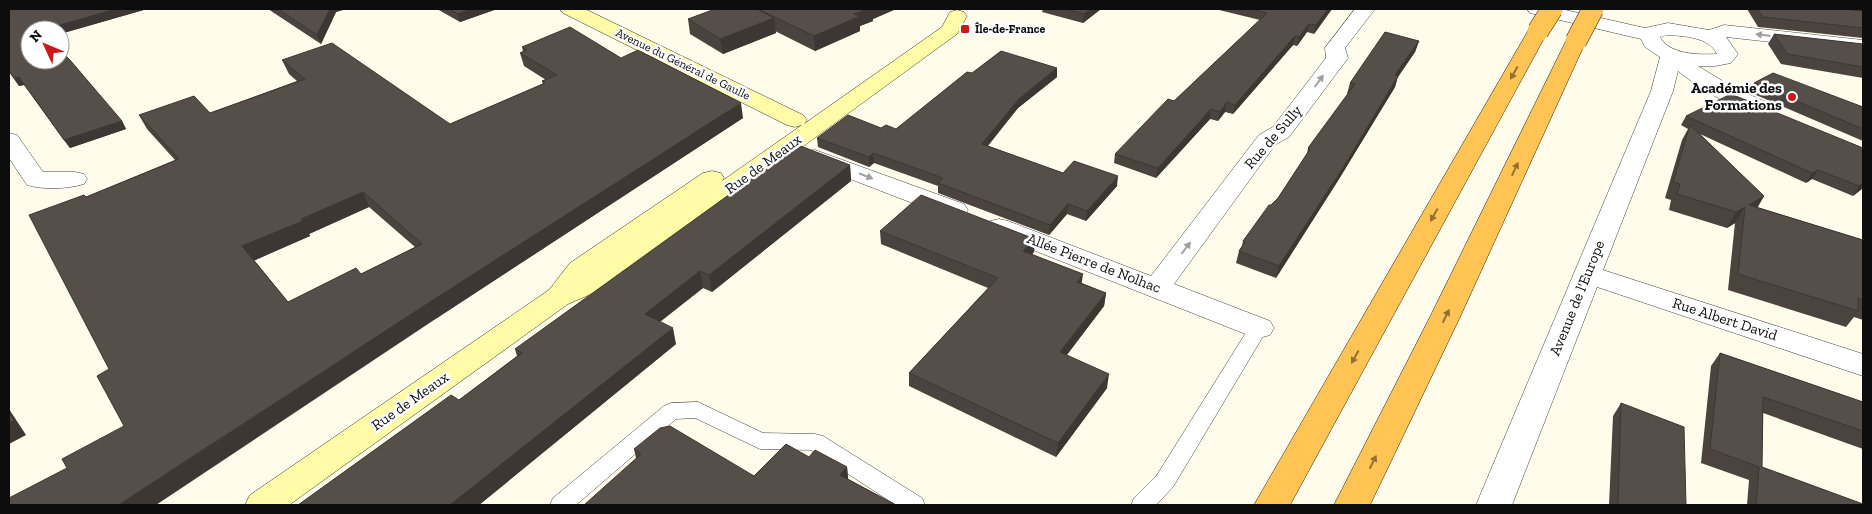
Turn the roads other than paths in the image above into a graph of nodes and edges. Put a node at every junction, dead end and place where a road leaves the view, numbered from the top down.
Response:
1 (570, 9) edge
2 (1365, 9) edge
3 (1593, 9) edge
4 (962, 12) edge
5 (1542, 16) edge
6 (1649, 34) junction
7 (1708, 37) junction
8 (904, 45) junction
9 (1863, 46) edge
10 (1686, 61) junction
11 (1664, 87) junction
12 (1722, 91) junction
13 (1782, 118) edge
14 (795, 120) junction
15 (9, 140) edge
16 (788, 146) junction
17 (75, 179) dead end
18 (1587, 274) junction
19 (604, 278) junction
20 (1157, 287) junction
21 (558, 297) junction
22 (1259, 328) joint
23 (1863, 365) edge
24 (263, 505) edge
25 (561, 505) edge
26 (914, 505) edge
27 (1142, 505) edge
28 (1272, 505) edge
29 (1352, 505) edge
30 (1494, 505) edge

1 - 14 main road, Avenue du Général de Gaulle
20 -> 2 street, Rue de Sully
29 -> 3 highway, bridge
4 - 8 main road, Rue de Meaux
4 - 16 main road, Rue de Meaux
5 - 6 street
5 -> 28 highway
6 - 7 street
6 - 10 street
9 -> 7 street
7 - 10 street
8 - 14 main road, Rue de Meaux
8 - 16 main road
10 - 11 street
10 - 12 street
11 - 12 street
11 - 18 street, Avenue de l'Europe
12 - 13 street
14 - 19 main road
14 - 21 main road, Rue de Meaux
15 - 17 street
16 - 19 main road, Rue de Meaux
16 -> 20 street, Allée Pierre de Nolhac
18 - 23 street, Rue Albert David
18 - 30 street, Avenue de l'Europe
19 - 21 main road, Rue de Meaux
20 - 22 street, Allée Pierre de Nolhac
21 - 24 main road, Rue de Meaux
22 - 27 lane
25 - 26 lane

